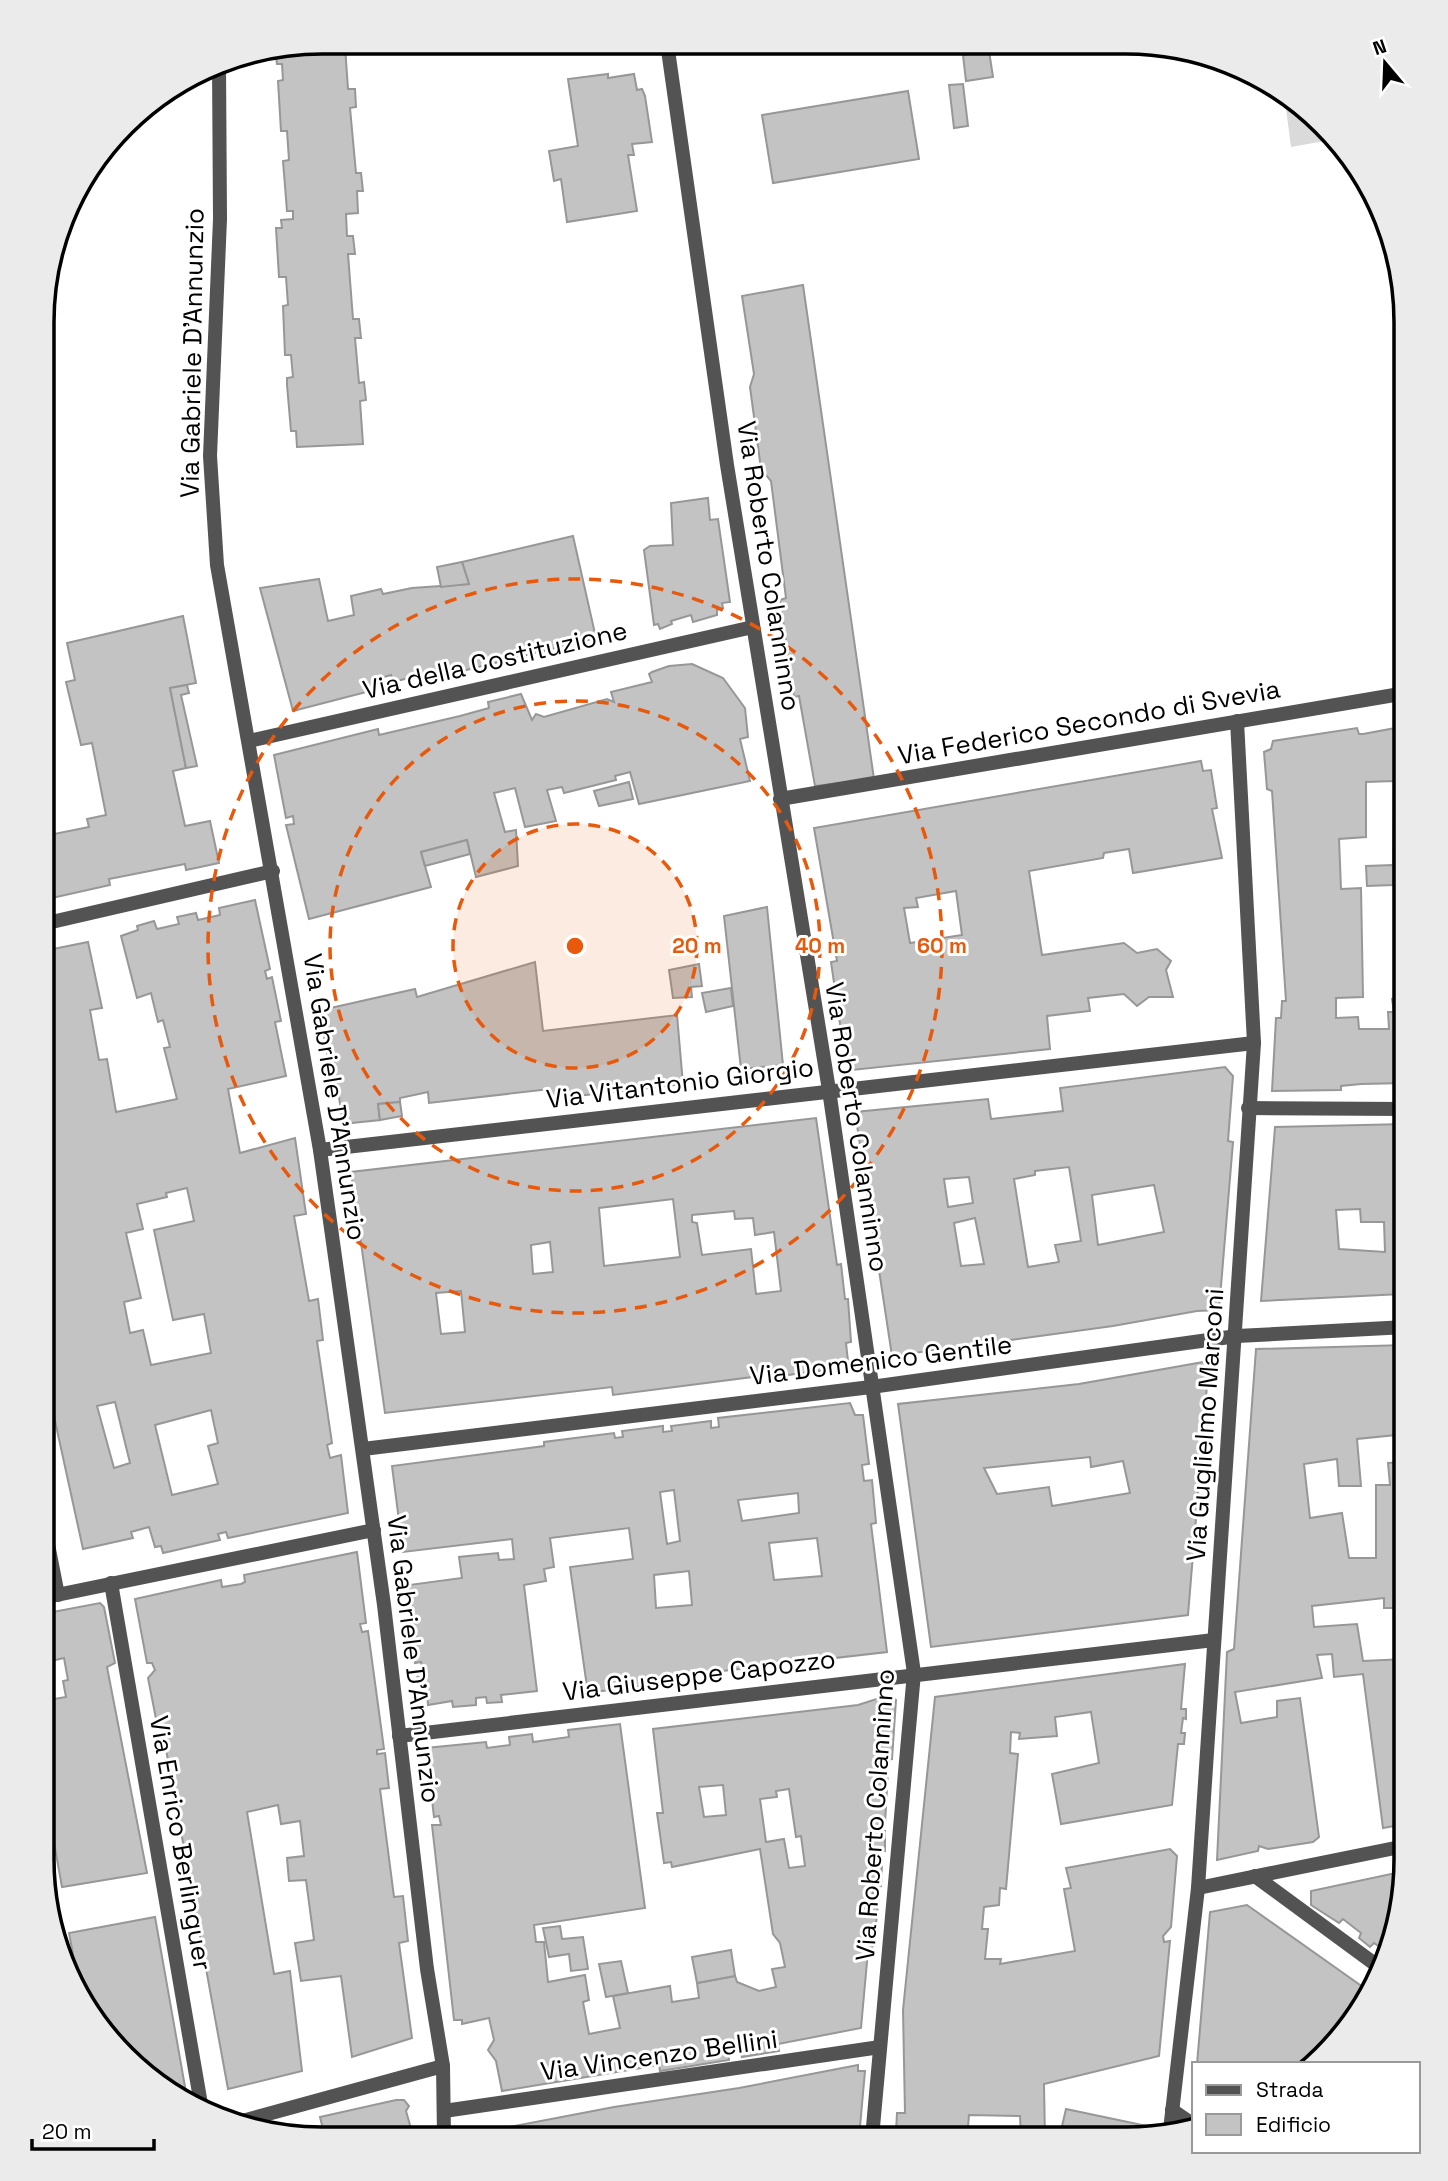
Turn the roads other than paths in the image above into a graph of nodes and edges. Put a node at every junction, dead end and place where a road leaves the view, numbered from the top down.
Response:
1 (669, 54) edge
2 (219, 75) edge
3 (753, 627) junction
4 (1394, 695) edge
5 (1237, 722) junction
6 (249, 741) junction
7 (780, 799) junction
8 (273, 871) junction
9 (54, 921) edge
10 (1254, 1043) junction
11 (829, 1090) junction
12 (1248, 1108) junction
13 (1394, 1109) edge
14 (320, 1150) junction
15 (1394, 1328) edge
16 (1237, 1336) junction
17 (871, 1387) junction
18 (363, 1449) junction
19 (374, 1530) junction
20 (54, 1575) edge
21 (111, 1583) junction
22 (58, 1595) junction
23 (54, 1596) edge
24 (1214, 1640) junction
25 (914, 1673) junction
26 (400, 1736) junction
27 (1394, 1848) edge
28 (1255, 1876) junction
29 (1198, 1888) junction
30 (1373, 1962) edge
31 (880, 2047) junction
32 (443, 2066) junction
33 (200, 2097) edge
34 (1172, 2110) junction
35 (444, 2111) junction
36 (253, 2118) edge
37 (1187, 2120) edge
38 (1171, 2123) edge
39 (444, 2127) edge
40 (873, 2127) edge

1 - 3 street, Via Roberto Colanninno
2 - 6 street, Via Gabriele D'Annunzio
3 - 6 street, Via della Costituzione
3 - 7 street, Via Roberto Colanninno
4 - 5 street, Via Federico Secondo di Svevia
5 - 7 street, Via Federico Secondo di Svevia
5 - 10 street, Via Guglielmo Marconi
6 - 8 street, Via Gabriele D'Annunzio
7 - 11 street, Via Roberto Colanninno
8 - 9 street
8 - 14 street, Via Gabriele D'Annunzio
10 - 11 street, Via Vitantonio Giorgio
10 - 12 street, Via Guglielmo Marconi
11 - 14 street, Via Vitantonio Giorgio
11 - 17 street, Via Roberto Colanninno
12 - 13 street
12 - 16 street, Via Guglielmo Marconi
14 - 18 street, Via Gabriele D'Annunzio
15 - 16 street, Via Domenico Gentile
16 - 17 street, Via Domenico Gentile
16 - 24 street, Via Guglielmo Marconi
17 - 18 street, Via Domenico Gentile
17 - 25 street, Via Roberto Colanninno
18 - 19 street, Via Gabriele D'Annunzio
19 - 21 street
19 - 26 street, Via Gabriele D'Annunzio
20 - 22 street
21 - 22 street
21 - 33 street, Via Enrico Berlinguer
22 - 23 street
24 - 25 street, Via Giuseppe Capozzo
24 - 29 street, Via Guglielmo Marconi
25 - 26 street, Via Giuseppe Capozzo
25 - 31 street, Via Roberto Colanninno
26 - 32 street, Via Gabriele D'Annunzio
27 - 28 street
28 - 29 street
28 - 30 street
29 - 34 street, Via Guglielmo Marconi
31 - 35 street, Via Vincenzo Bellini
31 - 40 street, Via Roberto Colanninno
32 - 35 street, Via Gabriele D'Annunzio
32 - 36 street
34 - 37 street
34 - 38 street, Via Guglielmo Marconi
35 - 39 street, Via Gabriele D'Annunzio

